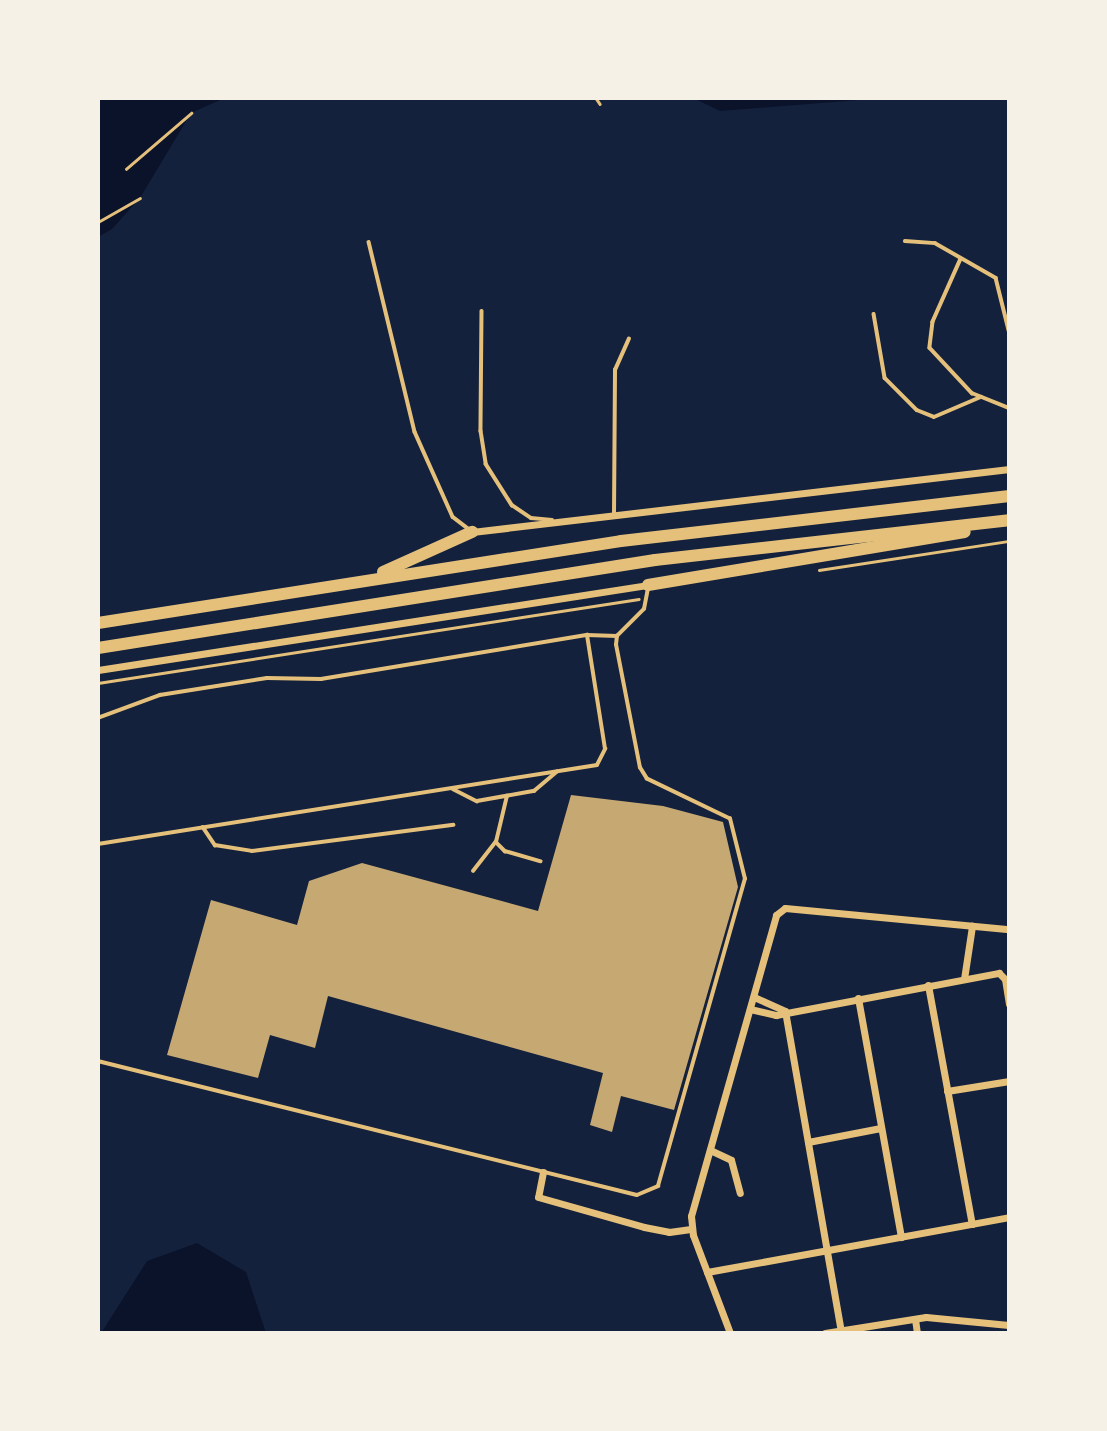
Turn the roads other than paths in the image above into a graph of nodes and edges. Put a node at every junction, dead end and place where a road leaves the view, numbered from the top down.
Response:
1 (905, 241) dead end
2 (369, 242) dead end
3 (961, 259) junction
4 (482, 311) dead end
5 (874, 314) dead end
6 (1009, 331) edge
7 (629, 339) dead end
8 (982, 396) junction
9 (1009, 408) edge
10 (1009, 469) edge
11 (1009, 496) edge
12 (614, 514) junction
13 (558, 520) junction
14 (1009, 520) edge
15 (472, 532) junction
16 (353, 582) junction
17 (648, 591) junction
18 (98, 623) edge
19 (587, 635) junction
20 (617, 636) junction
21 (98, 648) edge
22 (98, 670) edge
23 (98, 718) edge
24 (559, 771) junction
25 (451, 788) junction
26 (507, 796) junction
27 (453, 825) dead end
28 (203, 827) junction
29 (496, 842) junction
30 (98, 844) edge
31 (541, 861) dead end
32 (473, 871) dead end
33 (972, 926) junction
34 (1009, 929) edge
35 (964, 979) junction
36 (928, 985) junction
37 (754, 997) junction
38 (858, 998) junction
39 (1009, 1004) edge
40 (750, 1009) junction
41 (785, 1011) junction
42 (98, 1060) edge
43 (1009, 1081) edge
44 (947, 1091) junction
45 (881, 1128) junction
46 (808, 1142) junction
47 (710, 1150) junction
48 (543, 1172) junction
49 (740, 1193) dead end
50 (1009, 1217) edge
51 (972, 1224) junction
52 (691, 1229) junction
53 (901, 1237) junction
54 (827, 1250) junction
55 (707, 1272) junction
56 (915, 1318) junction
57 (989, 1323) junction
58 (1009, 1325) edge
59 (841, 1332) edge
60 (730, 1333) edge
61 (825, 1333) edge
62 (917, 1333) edge
63 (991, 1333) edge

1 - 3 lane
2 - 15 lane
3 - 6 lane
3 - 8 lane
4 - 13 lane
5 - 8 lane
7 - 12 lane
8 - 9 lane
10 - 12 street
11 - 16 main road
12 - 13 street
13 - 15 street
14 - 17 main road
14 - 21 main road
15 - 16 main road
16 - 18 main road
17 - 20 lane
17 - 22 street
19 - 20 lane
19 - 23 lane
19 - 24 lane
20 - 48 lane
24 - 25 lane
24 - 26 lane
25 - 26 lane
25 - 28 lane
26 - 29 lane
27 - 28 lane
28 - 30 lane
29 - 31 lane
29 - 32 lane
33 - 34 street
33 - 35 street
33 - 37 street
35 - 36 street
35 - 39 street
36 - 38 street
36 - 44 street
37 - 40 street
37 - 41 street
38 - 41 street
38 - 45 street
40 - 41 street
40 - 47 street
41 - 46 street
42 - 48 lane
43 - 44 street
44 - 51 street
45 - 46 street
45 - 53 street
46 - 54 street
47 - 49 street
47 - 52 street
48 - 52 street
50 - 51 street
51 - 53 street
52 - 55 street
53 - 54 street
54 - 55 street
54 - 59 street
55 - 60 street
56 - 57 street
56 - 59 street
56 - 62 street
57 - 58 street
57 - 63 street
59 - 61 street

